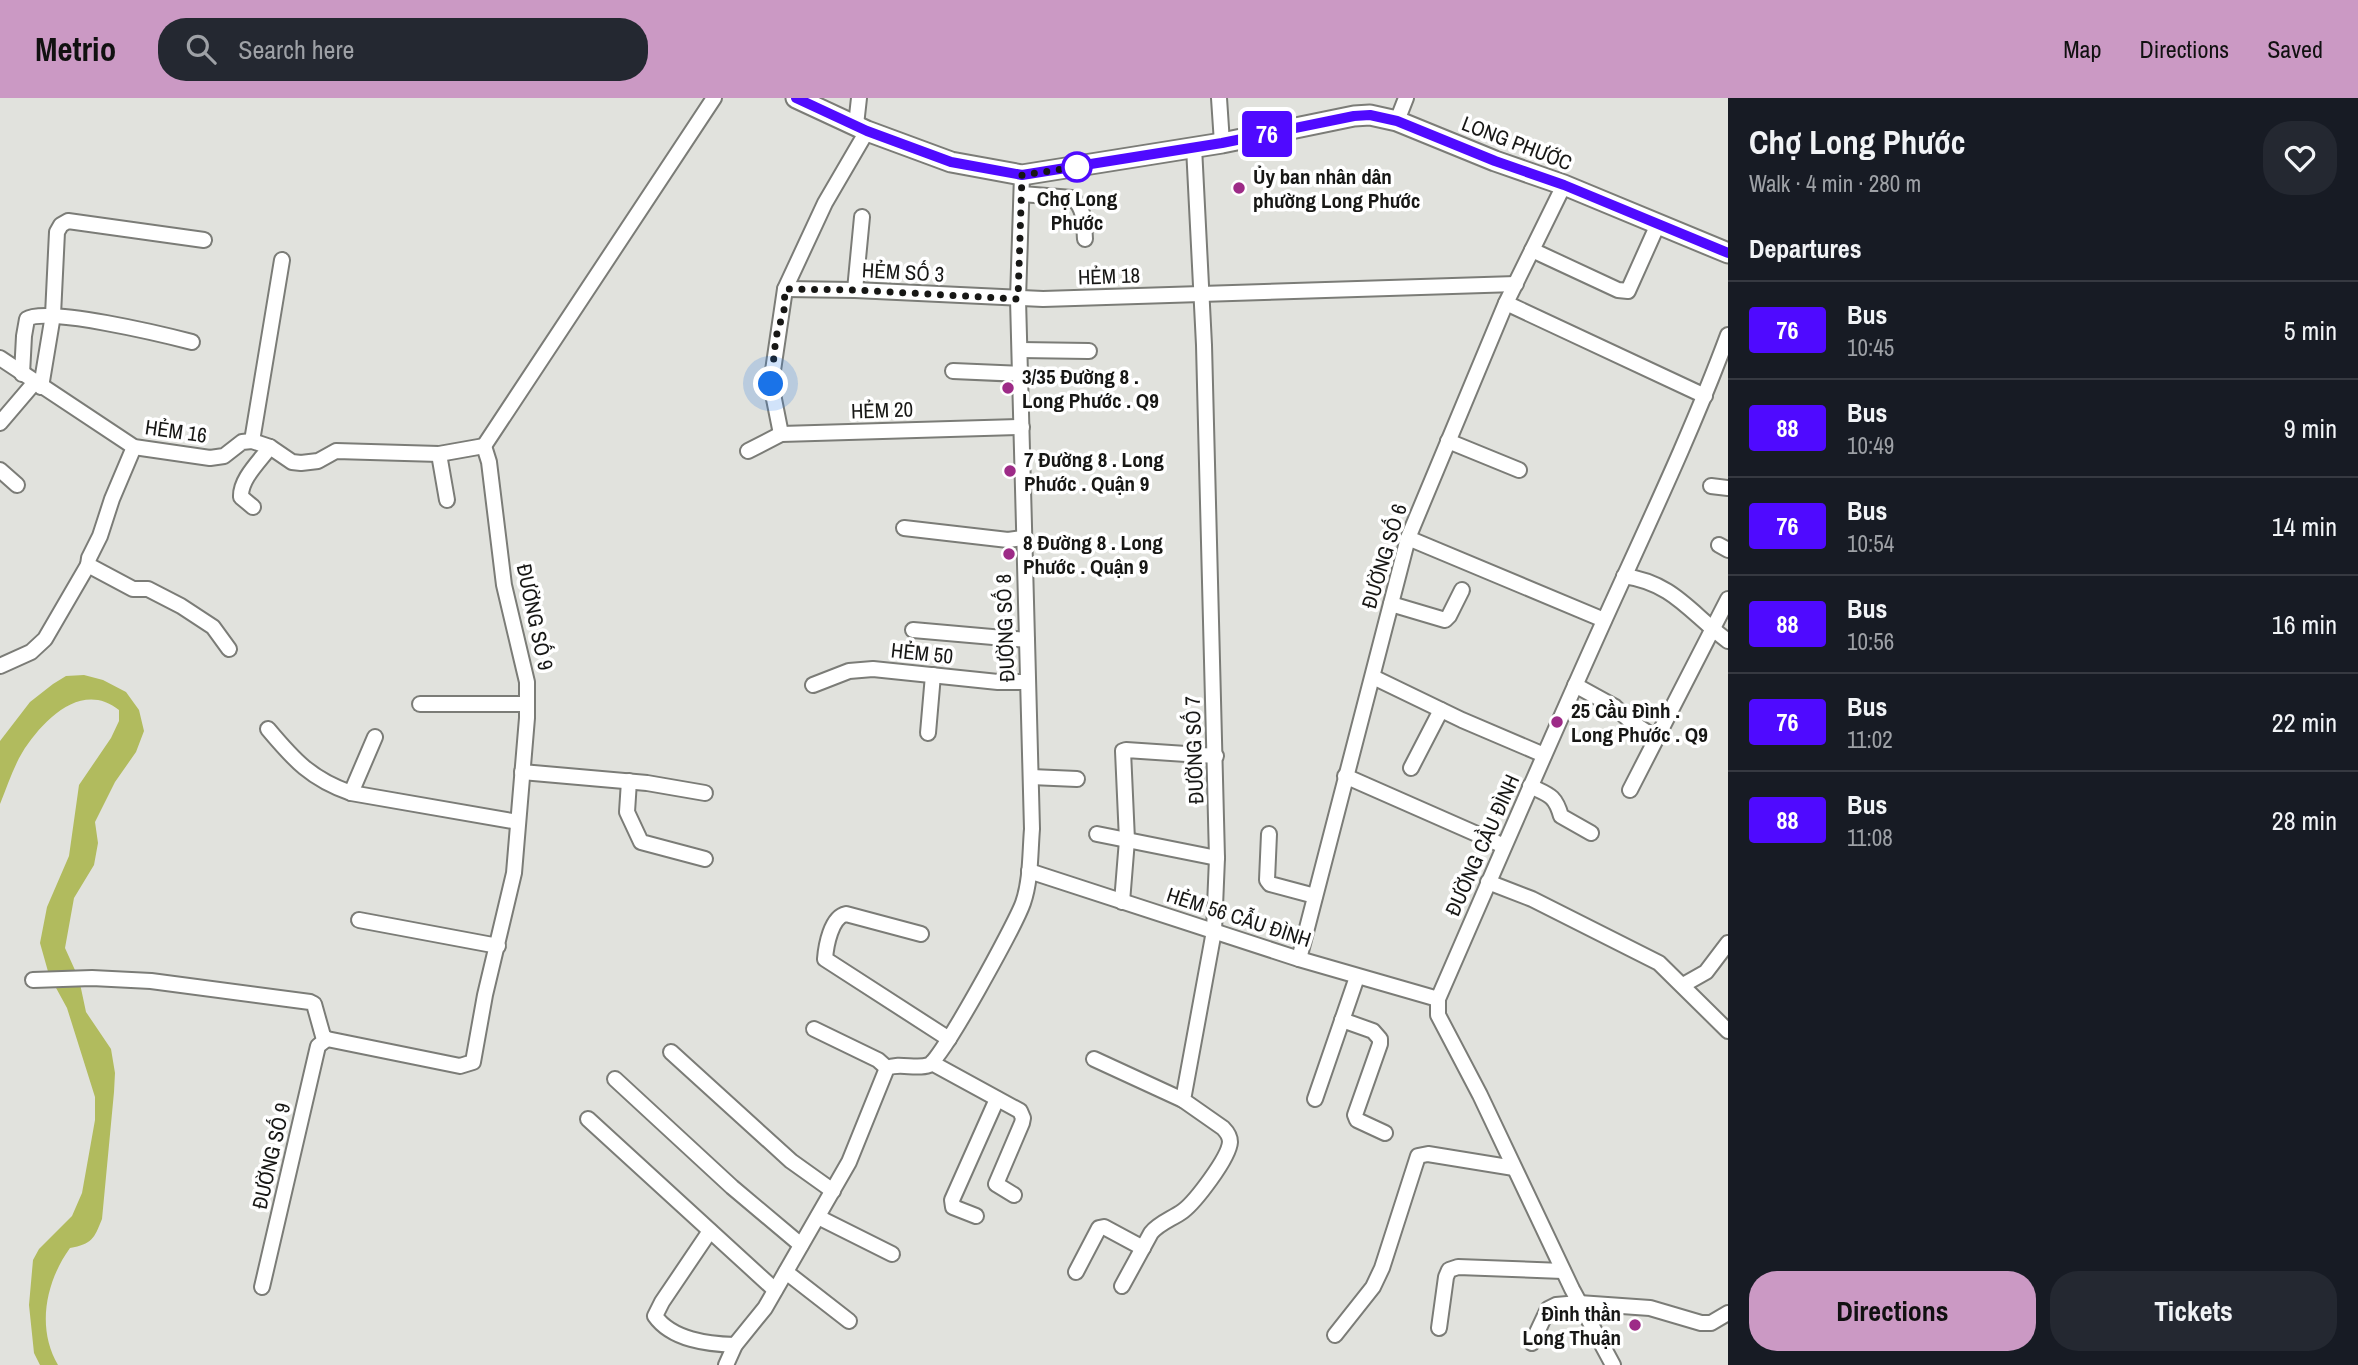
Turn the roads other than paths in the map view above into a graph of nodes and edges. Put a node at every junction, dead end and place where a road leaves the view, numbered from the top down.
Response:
1 (714, 98) edge
2 (796, 98) edge
3 (859, 98) edge
4 (1219, 98) edge
5 (1406, 98) edge
6 (1397, 121) junction
7 (861, 128) junction
8 (1222, 143) junction
9 (1194, 147) junction
10 (1022, 184) junction
11 (1564, 185) junction
12 (862, 217) dead end
13 (1658, 224) junction
14 (204, 240) dead end
15 (1085, 240) dead end
16 (1532, 250) junction
17 (1728, 253) edge
18 (282, 260) dead end
19 (1516, 284) junction
20 (785, 289) junction
21 (855, 290) junction
22 (1202, 293) junction
23 (1018, 299) junction
24 (1506, 303) junction
25 (53, 316) junction
26 (1728, 335) edge
27 (192, 342) dead end
28 (1020, 349) junction
29 (1089, 351) dead end
30 (0, 358) edge
31 (953, 371) dead end
32 (22, 373) junction
33 (1021, 374) junction
34 (38, 384) junction
35 (1705, 396) junction
36 (0, 423) edge
37 (1022, 428) junction
38 (781, 434) junction
39 (252, 441) junction
40 (1448, 441) junction
41 (484, 446) junction
42 (134, 447) junction
43 (270, 447) junction
44 (748, 451) dead end
45 (439, 454) junction
46 (0, 470) edge
47 (1519, 470) dead end
48 (17, 485) dead end
49 (1711, 486) dead end
50 (1728, 488) edge
51 (447, 500) dead end
52 (253, 507) dead end
53 (904, 528) dead end
54 (1023, 538) junction
55 (1408, 538) junction
56 (88, 565) junction
57 (1624, 576) junction
58 (1462, 590) dead end
59 (1728, 599) edge
60 (1391, 604) junction
61 (1604, 620) junction
62 (1712, 629) junction
63 (913, 631) dead end
64 (1027, 640) junction
65 (1728, 641) edge
66 (229, 649) dead end
67 (0, 666) edge
68 (933, 675) junction
69 (1373, 677) junction
70 (1028, 682) junction
71 (813, 685) dead end
72 (1575, 685) junction
73 (420, 704) dead end
74 (527, 704) junction
75 (1441, 710) junction
76 (268, 729) dead end
77 (928, 733) dead end
78 (376, 737) dead end
79 (1656, 738) junction
80 (1544, 755) junction
81 (1216, 756) junction
82 (1411, 768) dead end
83 (523, 772) junction
84 (1345, 776) junction
85 (1031, 777) junction
86 (1077, 779) dead end
87 (629, 781) junction
88 (1530, 786) junction
89 (1630, 790) dead end
90 (351, 793) junction
91 (705, 793) dead end
92 (519, 821) junction
93 (1591, 833) dead end
94 (1097, 834) dead end
95 (1269, 834) dead end
96 (1127, 840) junction
97 (1504, 846) junction
98 (1217, 858) junction
99 (705, 859) dead end
100 (1029, 870) junction
101 (1488, 882) junction
102 (1315, 896) junction
103 (1122, 902) junction
104 (359, 920) dead end
105 (1214, 931) junction
106 (921, 934) dead end
107 (1728, 943) edge
108 (498, 947) junction
109 (1299, 959) junction
110 (1357, 977) junction
111 (38, 980) dead end
112 (1684, 985) junction
113 (1438, 999) junction
114 (1342, 1020) junction
115 (814, 1029) dead end
116 (1728, 1031) edge
117 (327, 1038) junction
118 (949, 1039) junction
119 (671, 1052) dead end
120 (1094, 1059) dead end
121 (932, 1063) junction
122 (887, 1069) junction
123 (615, 1079) dead end
124 (997, 1098) junction
125 (1315, 1099) dead end
126 (1182, 1100) junction
127 (588, 1119) dead end
128 (1385, 1133) dead end
129 (1514, 1168) junction
130 (833, 1191) junction
131 (1014, 1195) dead end
132 (976, 1216) dead end
133 (818, 1217) junction
134 (710, 1231) junction
135 (801, 1245) junction
136 (1143, 1248) junction
137 (892, 1254) dead end
138 (1563, 1271) junction
139 (786, 1272) junction
140 (1076, 1272) dead end
141 (1122, 1286) dead end
142 (262, 1287) dead end
143 (775, 1290) junction
144 (1579, 1303) junction
145 (1728, 1313) edge
146 (849, 1321) dead end
147 (1439, 1328) dead end
148 (1335, 1335) dead end
149 (1532, 1343) dead end
150 (730, 1356) edge
151 (1613, 1365) edge

1 - 41 street
2 - 7 street, LONG PHƯỚC
3 - 7 street
4 - 8 street
5 - 6 street
6 - 8 street, LONG PHƯỚC
6 - 11 street, LONG PHƯỚC
7 - 10 street, LONG PHƯỚC
7 - 20 street
8 - 9 street, LONG PHƯỚC
9 - 10 street, LONG PHƯỚC
9 - 22 street, ĐƯỜNG SỐ 7
10 - 15 street
10 - 23 street, ĐƯỜNG SỐ 8
11 - 13 street, LONG PHƯỚC
11 - 16 street, ĐƯỜNG SỐ 6
12 - 21 street
13 - 16 street
13 - 17 street, LONG PHƯỚC
14 - 25 street
16 - 19 street, ĐƯỜNG SỐ 6
18 - 39 street
19 - 22 street, HẺM 18
19 - 24 street, ĐƯỜNG SỐ 6
20 - 21 street, HẺM SỐ 3
20 - 38 street
21 - 23 street, HẺM SỐ 3
22 - 23 street, HẺM 18
22 - 81 street, ĐƯỜNG SỐ 7
23 - 28 street, ĐƯỜNG SỐ 8
24 - 35 street
24 - 40 street, ĐƯỜNG SỐ 6
25 - 27 street
25 - 32 street
25 - 34 street
26 - 35 street, ĐƯỜNG CẦU ĐÌNH
28 - 29 street
28 - 33 street, ĐƯỜNG SỐ 8
30 - 32 street, HẺM 16
31 - 33 street
32 - 34 street, HẺM 16
33 - 37 street, ĐƯỜNG SỐ 8
34 - 36 street
34 - 42 street, HẺM 16
35 - 57 street, ĐƯỜNG CẦU ĐÌNH
37 - 38 street, HẺM 20
37 - 54 street, ĐƯỜNG SỐ 8
38 - 44 street, HẺM 20
39 - 42 street, HẺM 16
39 - 43 street
40 - 47 street
40 - 55 street, ĐƯỜNG SỐ 6
41 - 45 street
41 - 74 street, ĐƯỜNG SỐ 9
42 - 56 street
43 - 45 street
43 - 52 street
45 - 51 street
46 - 48 street
49 - 50 street
53 - 54 street
54 - 64 street, ĐƯỜNG SỐ 8
55 - 60 street, ĐƯỜNG SỐ 6
55 - 61 street
56 - 66 street
56 - 67 street
57 - 61 street, ĐƯỜNG CẦU ĐÌNH
57 - 62 street
58 - 60 street
59 - 62 street
60 - 69 street, ĐƯỜNG SỐ 6
61 - 72 street, ĐƯỜNG CẦU ĐÌNH
62 - 65 street
62 - 79 street
63 - 64 street
64 - 70 street, ĐƯỜNG SỐ 8
68 - 70 street, HẺM 50
68 - 71 street, HẺM 50
68 - 77 street
69 - 75 street
69 - 84 street, ĐƯỜNG SỐ 6
70 - 85 street, ĐƯỜNG SỐ 8
72 - 79 street
72 - 80 street, ĐƯỜNG CẦU ĐÌNH
73 - 74 street
74 - 83 street, ĐƯỜNG SỐ 9
75 - 80 street
75 - 82 street
76 - 90 street
78 - 90 street
79 - 89 street
80 - 88 street, ĐƯỜNG CẦU ĐÌNH
81 - 96 street
81 - 98 street, ĐƯỜNG SỐ 7
83 - 87 street
83 - 92 street, ĐƯỜNG SỐ 9
84 - 97 street
84 - 102 street, ĐƯỜNG SỐ 6
85 - 86 street
85 - 100 street, ĐƯỜNG SỐ 8
87 - 91 street
87 - 99 street
88 - 93 street
88 - 97 street, ĐƯỜNG CẦU ĐÌNH
90 - 92 street
92 - 108 street, ĐƯỜNG SỐ 9
94 - 96 street
95 - 102 street
96 - 98 street
96 - 103 street
97 - 101 street, ĐƯỜNG CẦU ĐÌNH
98 - 105 street, ĐƯỜNG SỐ 7
100 - 103 street, HẺM 56 CẪU ĐÌNH
100 - 118 street, ĐƯỜNG SỐ 8
101 - 112 street
101 - 113 street, ĐƯỜNG CẦU ĐÌNH
102 - 109 street, ĐƯỜNG SỐ 6
103 - 105 street, HẺM 56 CẪU ĐÌNH
104 - 108 street
105 - 109 street, HẺM 56 CẪU ĐÌNH
105 - 126 street, ĐƯỜNG SỐ 7
106 - 118 street
107 - 112 street
108 - 117 street, ĐƯỜNG SỐ 9
109 - 110 street, HẺM 56 CẪU ĐÌNH
110 - 113 street, HẺM 56 CẪU ĐÌNH
110 - 114 street
111 - 117 street
112 - 116 street
113 - 129 street
114 - 125 street
114 - 128 street
115 - 122 street
117 - 142 street, ĐƯỜNG SỐ 9
118 - 121 street, ĐƯỜNG SỐ 8
119 - 130 street
120 - 126 street
121 - 122 street
121 - 124 street
122 - 130 street
123 - 135 street
124 - 131 street
124 - 132 street
126 - 136 street
127 - 134 street
129 - 138 street
129 - 148 street
130 - 133 street
133 - 135 street
133 - 137 street
134 - 143 street
134 - 150 street
135 - 139 street
136 - 140 street
136 - 141 street
138 - 144 street
138 - 147 street
139 - 143 street
139 - 146 street
143 - 150 street
144 - 145 street
144 - 149 street
144 - 151 street

